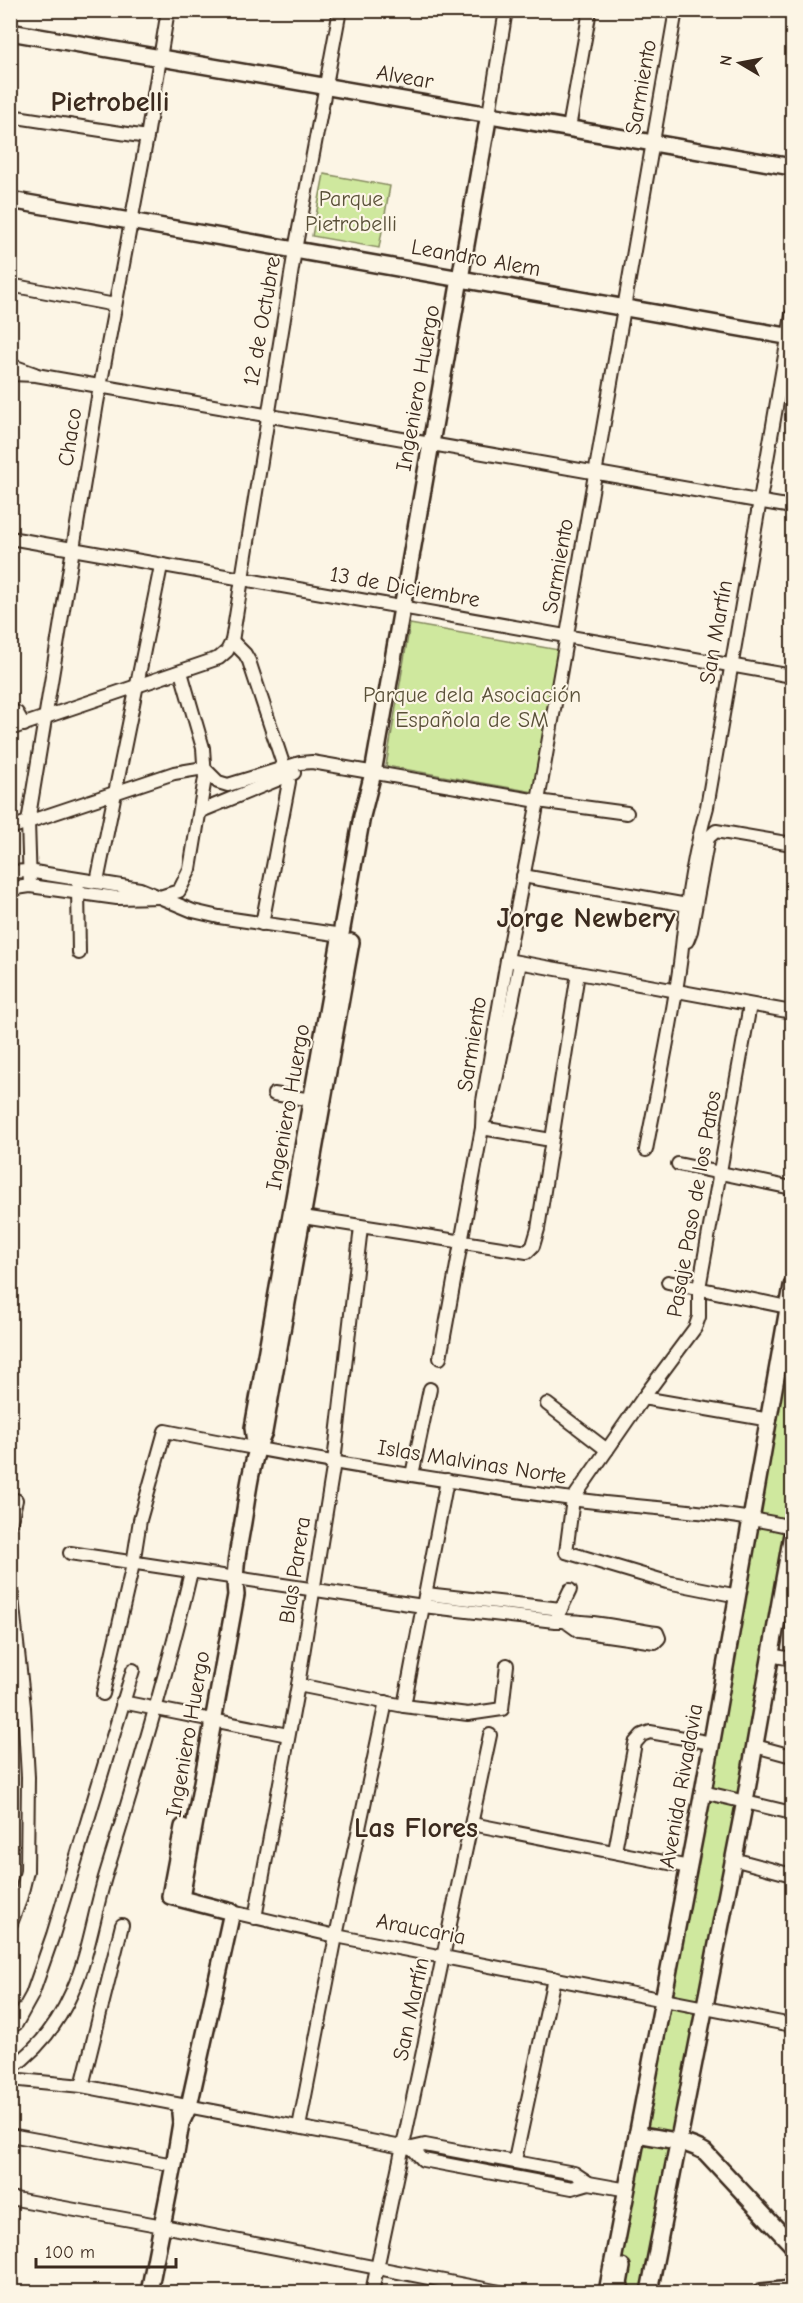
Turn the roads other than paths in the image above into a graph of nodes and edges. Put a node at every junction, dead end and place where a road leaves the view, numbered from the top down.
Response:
1 (168, 10) edge
2 (340, 10) edge
3 (506, 10) edge
4 (590, 10) edge
5 (676, 10) edge
6 (10, 32) edge
7 (160, 58) junction
8 (325, 86) junction
9 (489, 114) junction
10 (10, 116) edge
11 (569, 128) junction
12 (147, 137) junction
13 (652, 143) junction
14 (792, 167) edge
15 (10, 200) edge
16 (131, 221) junction
17 (295, 250) junction
18 (459, 278) junction
19 (10, 285) edge
20 (115, 305) junction
21 (623, 307) junction
22 (792, 315) edge
23 (791, 336) edge
24 (10, 365) edge
25 (10, 374) edge
26 (36, 375) junction
27 (100, 387) junction
28 (267, 415) junction
29 (432, 444) junction
30 (595, 472) junction
31 (760, 502) junction
32 (792, 507) edge
33 (10, 538) edge
34 (72, 549) junction
35 (161, 566) junction
36 (241, 580) junction
37 (402, 608) junction
38 (567, 636) junction
39 (232, 640) junction
40 (732, 665) junction
41 (181, 672) junction
42 (792, 676) edge
43 (136, 688) junction
44 (10, 710) edge
45 (44, 719) junction
46 (24, 724) junction
47 (10, 729) edge
48 (204, 768) junction
49 (286, 772) junction
50 (373, 773) junction
51 (114, 794) junction
52 (538, 801) junction
53 (201, 811) junction
54 (627, 813) dead end
55 (28, 822) junction
56 (10, 828) edge
57 (792, 844) edge
58 (28, 871) junction
59 (10, 872) edge
60 (522, 876) junction
61 (77, 879) junction
62 (97, 882) junction
63 (30, 886) junction
64 (10, 889) edge
65 (78, 894) junction
66 (160, 897) junction
67 (687, 905) junction
68 (262, 924) junction
69 (342, 935) junction
70 (79, 952) dead end
71 (681, 956) junction
72 (507, 960) junction
73 (520, 963) junction
74 (578, 974) junction
75 (675, 991) junction
76 (750, 1005) junction
77 (792, 1012) edge
78 (274, 1094) dead end
79 (312, 1100) junction
80 (482, 1128) junction
81 (551, 1140) junction
82 (646, 1150) dead end
83 (678, 1164) dead end
84 (719, 1173) junction
85 (792, 1188) edge
86 (303, 1217) junction
87 (361, 1227) junction
88 (462, 1242) junction
89 (668, 1282) dead end
90 (792, 1286) edge
91 (699, 1288) junction
92 (790, 1307) edge
93 (440, 1358) dead end
94 (430, 1389) dead end
95 (643, 1398) junction
96 (547, 1404) dead end
97 (770, 1420) junction
98 (256, 1449) junction
99 (608, 1450) junction
100 (334, 1462) junction
101 (412, 1475) junction
102 (447, 1480) junction
103 (573, 1499) junction
104 (16, 1500) dead end
105 (752, 1518) junction
106 (10, 1525) edge
107 (792, 1527) edge
108 (792, 1534) edge
109 (70, 1553) dead end
110 (132, 1564) junction
111 (191, 1572) junction
112 (234, 1578) junction
113 (10, 1579) edge
114 (314, 1590) junction
115 (570, 1590) dead end
116 (738, 1596) junction
117 (425, 1600) junction
118 (560, 1617) junction
119 (770, 1655) junction
120 (792, 1659) edge
121 (507, 1665) dead end
122 (133, 1670) dead end
123 (298, 1684) junction
124 (103, 1694) dead end
125 (122, 1702) junction
126 (386, 1702) junction
127 (404, 1706) junction
128 (156, 1709) junction
129 (209, 1721) junction
130 (490, 1734) dead end
131 (288, 1735) junction
132 (712, 1743) junction
133 (754, 1746) junction
134 (792, 1756) edge
135 (703, 1792) junction
136 (745, 1801) junction
137 (792, 1813) edge
138 (472, 1824) junction
139 (615, 1851) junction
140 (733, 1859) junction
141 (689, 1867) junction
142 (792, 1875) edge
143 (175, 1897) joint
144 (227, 1910) junction
145 (255, 1918) junction
146 (122, 1925) dead end
147 (10, 1926) edge
148 (336, 1936) junction
149 (444, 1956) junction
150 (554, 1978) junction
151 (665, 2000) junction
152 (704, 2007) junction
153 (15, 2024) dead end
154 (792, 2025) edge
155 (10, 2068) edge
156 (10, 2079) edge
157 (82, 2086) junction
158 (185, 2105) junction
159 (299, 2127) junction
160 (637, 2134) junction
161 (10, 2135) edge
162 (678, 2142) junction
163 (407, 2147) junction
164 (515, 2160) junction
165 (174, 2165) junction
166 (589, 2183) junction
167 (628, 2190) junction
168 (10, 2198) edge
169 (162, 2226) junction
170 (792, 2245) edge
171 (377, 2269) junction
172 (792, 2289) edge
173 (616, 2290) edge
174 (149, 2292) edge
175 (372, 2292) edge
176 (500, 2292) edge
177 (649, 2292) edge
178 (761, 2292) edge

1 - 7 street, Chaco
2 - 8 street, 12 de Octubre
3 - 9 street, Ingeniero Huergo
4 - 11 street
5 - 13 street, Sarmiento
6 - 7 main road, Alvear
7 - 8 main road, Alvear
7 - 12 street, Chaco
8 - 9 main road, Alvear
8 - 17 street, 12 de Octubre
9 - 11 main road, Alvear
9 - 18 main road, Ingeniero Huergo
10 - 12 street
11 - 13 main road, Alvear
12 - 16 street, Chaco
13 - 14 main road, Alvear
13 - 21 street, Sarmiento
15 - 16 main road, Leandro Alem
16 - 17 main road, Leandro Alem
16 - 20 street, Chaco
17 - 18 main road, Leandro Alem
17 - 28 street, 12 de Octubre
18 - 21 main road, Leandro Alem
18 - 29 main road, Ingeniero Huergo
19 - 20 street
20 - 27 street, Chaco
21 - 23 main road, Leandro Alem
21 - 30 street, Sarmiento
22 - 23 street, San Martín
23 - 31 street, San Martín
24 - 26 street
25 - 26 street
26 - 27 street
27 - 28 street
27 - 34 street, Chaco
28 - 29 street
28 - 36 street, 12 de Octubre
29 - 30 street
29 - 37 main road, Ingeniero Huergo
30 - 31 street
30 - 38 street, Sarmiento
31 - 32 street
31 - 40 street, San Martín
33 - 34 street, 13 de Diciembre
34 - 35 street, 13 de Diciembre
34 - 45 street, Chaco
35 - 36 street, 13 de Diciembre
35 - 43 street
36 - 37 street, 13 de Diciembre
36 - 39 street, 12 de Octubre
37 - 38 street, 13 de Diciembre
37 - 50 main road, Ingeniero Huergo
38 - 40 street, 13 de Diciembre
38 - 52 street, Sarmiento
39 - 41 street
39 - 49 street
40 - 42 street, 13 de Diciembre
40 - 67 street, San Martín
41 - 43 street
41 - 48 street
43 - 45 street
43 - 51 street
44 - 46 street
45 - 46 street
45 - 55 street, Chaco
46 - 47 street
48 - 49 street
48 - 51 street
48 - 53 street
49 - 50 street
49 - 53 street
49 - 68 street
50 - 52 street
50 - 69 main road, Ingeniero Huergo
50 - 86 main road, Ingeniero Huergo
51 - 55 street
51 - 62 street
52 - 54 street
52 - 60 street, Sarmiento
53 - 66 street
55 - 56 street
55 - 58 street, Chaco
57 - 71 street, San Martín
58 - 59 street
58 - 61 street
58 - 63 street, Chaco
60 - 67 street
60 - 72 street, Sarmiento
61 - 62 street
61 - 65 street
62 - 66 street
63 - 64 street
63 - 65 street
65 - 66 street
65 - 70 street
66 - 68 street
67 - 71 street, San Martín
68 - 69 street
69 - 79 main road, Ingeniero Huergo
71 - 75 street, San Martín
72 - 73 street
72 - 80 street, Sarmiento
73 - 74 street
73 - 80 street, Sarmiento
74 - 75 street
74 - 81 street
75 - 76 street
75 - 82 street, San Martín
76 - 77 street
76 - 84 street, Pasaje Paso de los Patos
78 - 79 street
79 - 98 main road, Ingeniero Huergo
80 - 81 street
80 - 88 street, Sarmiento
81 - 88 street
83 - 84 street
84 - 85 street
84 - 91 street, Pasaje Paso de los Patos
86 - 87 street
86 - 98 main road, Ingeniero Huergo
87 - 88 street
87 - 100 street, Blas Parera
88 - 93 street, Sarmiento
89 - 91 street
90 - 92 main road, Avenida Rivadavia
91 - 92 street
91 - 95 street, Pasaje Paso de los Patos
92 - 97 main road, Avenida Rivadavia
94 - 101 street
95 - 97 street
95 - 99 street, Pasaje Paso de los Patos
96 - 99 street
97 - 105 main road, Avenida Rivadavia
98 - 100 street, Islas Malvinas Norte
98 - 110 street, Islas Malvinas Norte
98 - 112 main road, Ingeniero Huergo
99 - 103 street, Pasaje Paso de los Patos
100 - 101 street, Islas Malvinas Norte
100 - 114 street, Blas Parera
101 - 102 street, Islas Malvinas Norte
102 - 103 street, Islas Malvinas Norte
102 - 117 street
103 - 105 street, Islas Malvinas Norte
103 - 116 street, Pasaje Paso de los Patos
104 - 106 street
105 - 107 street, Islas Malvinas Norte
105 - 116 main road, Avenida Rivadavia
108 - 119 main road
109 - 110 street
110 - 111 street
110 - 124 street
111 - 112 street
111 - 128 street
112 - 114 street
112 - 129 main road, Ingeniero Huergo
113 - 147 street
114 - 117 street
114 - 123 street, Blas Parera
115 - 118 street
116 - 132 main road, Avenida Rivadavia
117 - 118 street
117 - 127 street
118 - 118 street
119 - 120 street
119 - 133 main road
121 - 127 street
122 - 125 street
123 - 126 street
123 - 131 street, Blas Parera
125 - 128 street
125 - 153 street
126 - 127 street
126 - 148 street
128 - 129 street
128 - 155 street
129 - 131 street
129 - 143 main road, Ingeniero Huergo
130 - 138 street, San Martín
131 - 145 street, Blas Parera
132 - 135 main road, Avenida Rivadavia
132 - 139 street
133 - 134 street
133 - 136 main road
135 - 136 street
135 - 141 main road, Avenida Rivadavia
136 - 137 street
136 - 140 main road
138 - 139 street
138 - 149 street, San Martín
139 - 141 street
140 - 142 street
140 - 152 main road
141 - 151 main road, Avenida Rivadavia
143 - 144 main road, Araucaria
144 - 145 street, Araucaria
144 - 158 main road
145 - 148 street, Araucaria
146 - 157 street
148 - 149 street, Araucaria
148 - 159 street
149 - 150 street, Araucaria
149 - 163 street, San Martín
150 - 151 street, Araucaria
150 - 164 street
151 - 152 street, Araucaria
151 - 160 main road, Avenida Rivadavia
152 - 154 street, Araucaria
152 - 162 main road
156 - 157 street
157 - 158 street
158 - 159 street
158 - 165 main road
159 - 163 street
160 - 162 main road
160 - 167 main road, Avenida Rivadavia
161 - 165 street
162 - 170 main road
162 - 177 main road
163 - 164 street
163 - 166 street
163 - 171 street, San Martín
164 - 166 street
165 - 169 main road
166 - 167 street
167 - 173 main road, Avenida Rivadavia
168 - 169 street
169 - 171 street
169 - 174 main road
171 - 175 street, San Martín
171 - 176 street
172 - 178 main road

